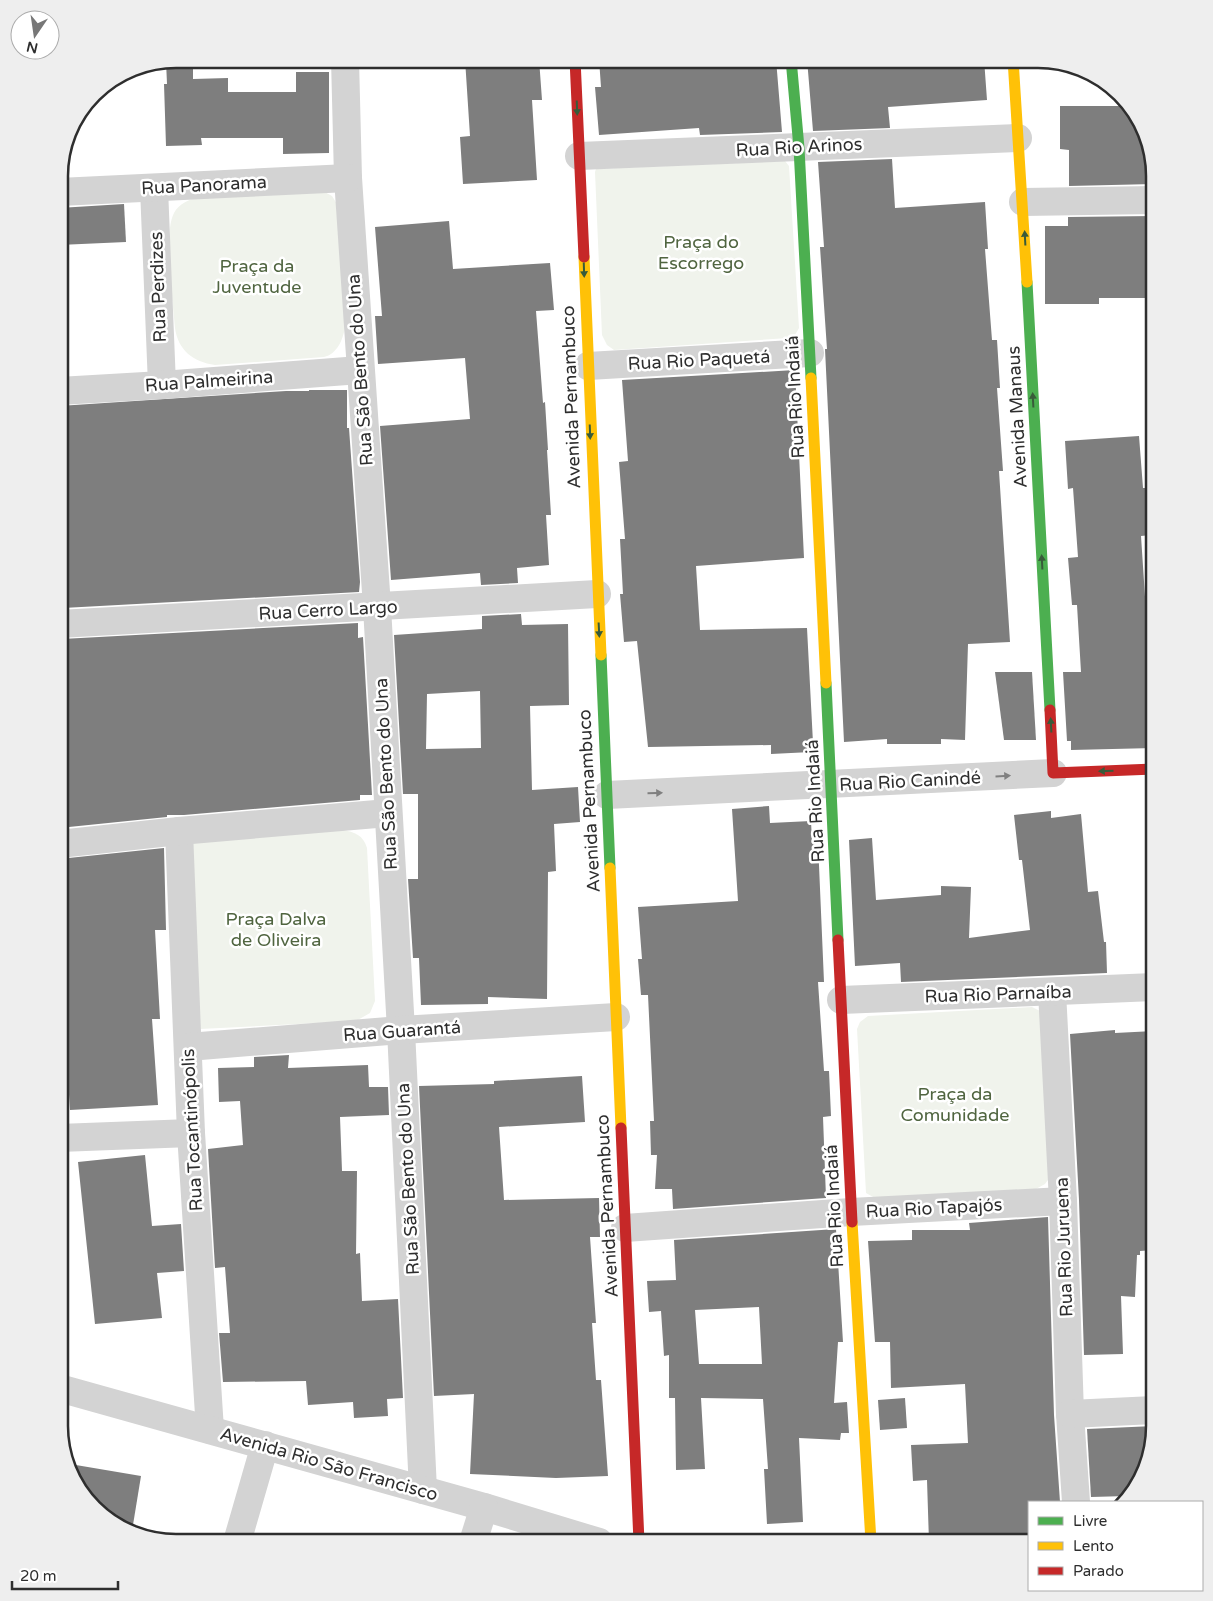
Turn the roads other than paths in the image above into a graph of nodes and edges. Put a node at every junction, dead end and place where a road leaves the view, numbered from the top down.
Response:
1 (345, 68) edge
2 (574, 68) edge
3 (792, 68) edge
4 (1014, 68) edge
5 (1018, 138) junction
6 (799, 148) junction
7 (579, 156) junction
8 (348, 178) junction
9 (154, 188) junction
10 (68, 192) edge
11 (1146, 200) edge
12 (1023, 202) junction
13 (810, 353) junction
14 (588, 366) junction
15 (360, 370) junction
16 (162, 385) junction
17 (68, 391) edge
18 (597, 594) junction
19 (377, 608) junction
20 (68, 624) edge
21 (1146, 769) edge
22 (1053, 773) junction
23 (832, 785) junction
24 (607, 795) junction
25 (388, 813) junction
26 (179, 830) junction
27 (68, 843) edge
28 (1146, 987) edge
29 (1052, 992) junction
30 (841, 1000) junction
31 (616, 1017) junction
32 (400, 1030) junction
33 (188, 1047) junction
34 (192, 1133) junction
35 (68, 1138) edge
36 (1063, 1201) junction
37 (851, 1212) junction
38 (625, 1228) junction
39 (68, 1391) edge
40 (1146, 1410) edge
41 (1070, 1414) junction
42 (210, 1430) junction
43 (265, 1445) junction
44 (422, 1490) junction
45 (1076, 1501) edge
46 (484, 1507) junction
47 (239, 1534) edge
48 (476, 1534) edge
49 (573, 1534) edge
50 (639, 1534) edge
51 (871, 1534) edge

1 - 8 street, Rua São Bento do Una
2 -> 7 main road, Avenida Pernambuco
3 - 6 main road, Rua Rio Indaiá
4 - 5 main road, Avenida Manaus
5 - 6 street, Rua Rio Arinos
5 - 12 main road, Avenida Manaus
6 - 7 street, Rua Rio Arinos
6 - 13 main road, Rua Rio Indaiá
7 -> 14 main road, Avenida Pernambuco
8 - 9 street, Rua Panorama
8 - 15 street, Rua São Bento do Una
9 - 10 street, Rua Panorama
9 - 16 street, Rua Perdizes
11 - 12 street
22 -> 12 main road, Avenida Manaus
13 - 14 street, Rua Rio Paquetá
13 - 23 main road, Rua Rio Indaiá
14 -> 18 main road, Avenida Pernambuco
15 - 16 street, Rua Palmeirina
15 - 19 street, Rua São Bento do Una
16 - 17 street, Rua Palmeirina
18 - 19 street, Rua Cerro Largo
18 -> 24 main road, Avenida Pernambuco
19 - 20 street, Rua Cerro Largo
19 - 25 street, Rua São Bento do Una
21 -> 22 main road, Rua Rio Canindé
23 -> 22 street, Rua Rio Canindé
24 -> 23 street, Rua Rio Canindé
23 - 30 main road, Rua Rio Indaiá
24 - 31 main road, Avenida Pernambuco
25 - 26 street
25 - 32 street, Rua São Bento do Una
26 - 27 street
26 - 33 street, Rua Tocantinópolis
28 - 29 street, Rua Rio Parnaíba
29 - 30 street, Rua Rio Parnaíba
29 - 36 street, Rua Rio Juruena
30 - 37 main road, Rua Rio Indaiá
31 - 32 street, Rua Guarantá
31 - 38 main road, Avenida Pernambuco
32 - 33 street, Rua Guarantá
32 - 44 street, Rua São Bento do Una
33 - 34 street, Rua Tocantinópolis
34 - 35 street
34 - 42 street, Rua Tocantinópolis
36 - 37 street, Rua Rio Tapajós
36 - 41 street, Rua Rio Juruena
37 - 38 street, Rua Rio Tapajós
37 - 51 main road, Rua Rio Indaiá
38 - 50 main road, Avenida Pernambuco
39 - 42 street, Avenida Rio São Francisco
40 - 41 street
41 - 45 street, Rua Rio Juruena
42 - 43 street, Avenida Rio São Francisco
43 - 44 street, Avenida Rio São Francisco
43 - 47 street
44 - 46 street, Avenida Rio São Francisco
46 - 48 street
46 - 49 street, Avenida Rio São Francisco

